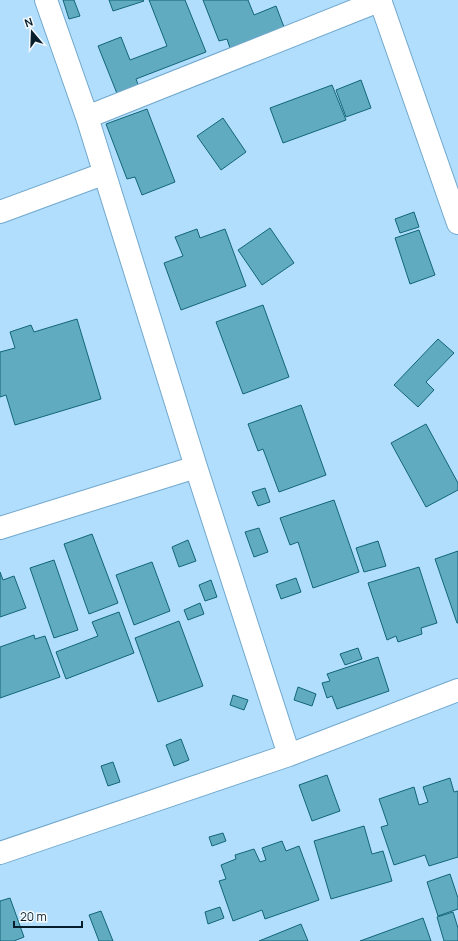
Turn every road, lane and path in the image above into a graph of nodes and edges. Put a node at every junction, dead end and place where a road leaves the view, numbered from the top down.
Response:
1 (46, 0) edge
2 (380, 0) edge
3 (87, 117) junction
4 (103, 174) junction
5 (0, 212) edge
6 (458, 222) edge
7 (196, 467) junction
8 (0, 528) edge
9 (458, 690) edge
10 (289, 755) junction
11 (0, 854) edge

1 - 3 street
2 - 3 street
2 - 6 street
3 - 4 street
4 - 5 street
4 - 7 street
7 - 8 street
7 - 10 street
9 - 10 street
10 - 11 street

